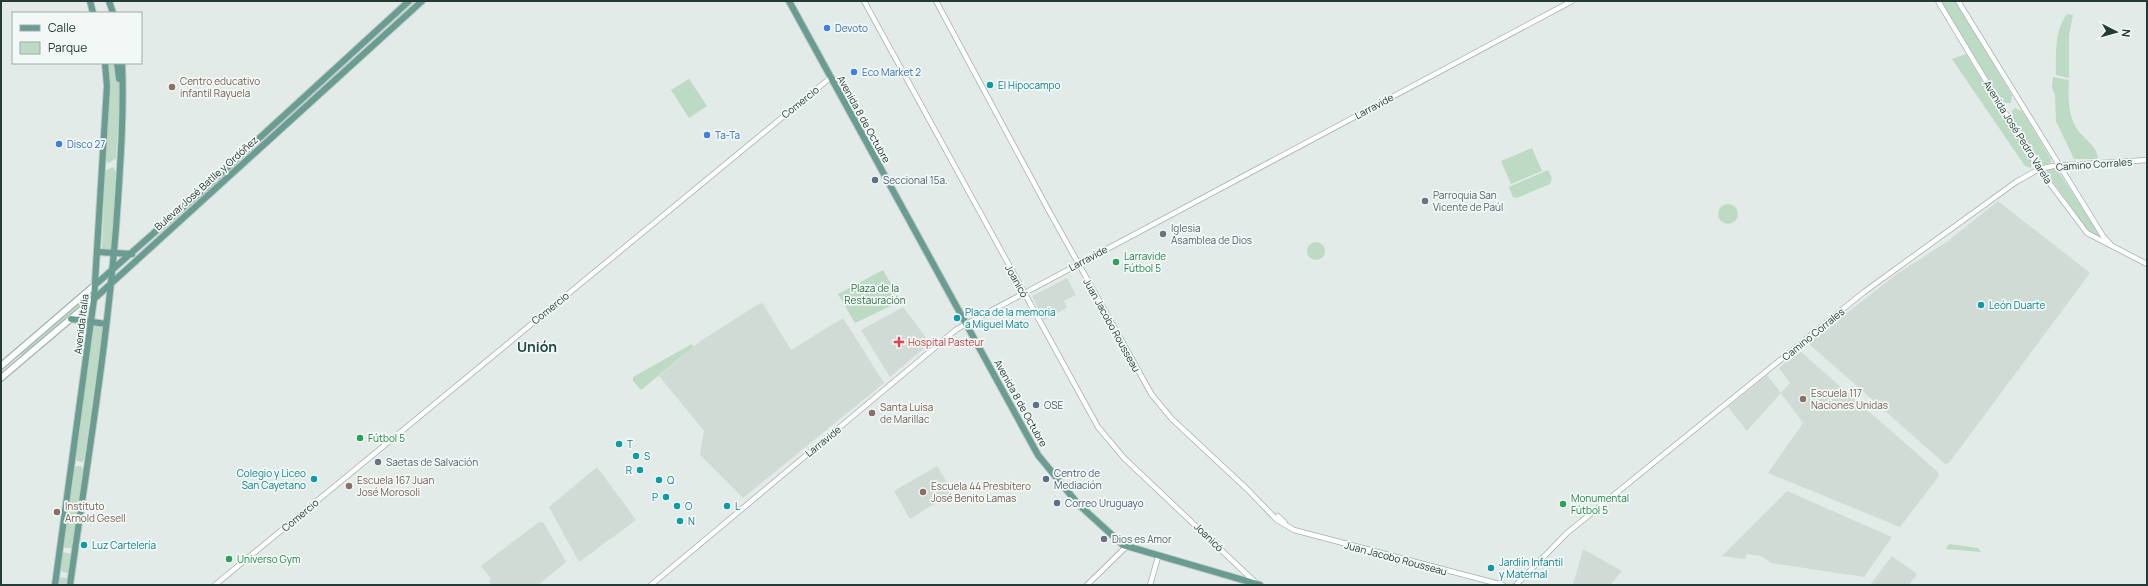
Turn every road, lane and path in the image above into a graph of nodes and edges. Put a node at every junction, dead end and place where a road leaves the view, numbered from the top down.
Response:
1 (90, 1) edge
2 (109, 1) edge
3 (409, 1) edge
4 (422, 1) edge
5 (789, 1) edge
6 (864, 1) edge
7 (936, 1) edge
8 (1572, 1) edge
9 (1938, 1) edge
10 (1958, 1) edge
11 (93, 12) edge
12 (112, 12) edge
13 (105, 64) edge
14 (117, 64) edge
15 (122, 64) edge
16 (830, 78) junction
17 (123, 86) junction
18 (2147, 160) edge
19 (2058, 166) junction
20 (2039, 169) junction
21 (2115, 249) junction
22 (98, 252) junction
23 (114, 253) junction
24 (132, 254) junction
25 (1078, 264) junction
26 (2147, 264) edge
27 (113, 270) junction
28 (112, 284) junction
29 (96, 285) junction
30 (1024, 292) junction
31 (94, 300) junction
32 (71, 319) junction
33 (91, 322) junction
34 (106, 324) junction
35 (966, 324) junction
36 (1, 366) edge
37 (1, 378) edge
38 (1278, 516) dead end
39 (1290, 528) junction
40 (1126, 547) junction
41 (1158, 556) junction
42 (55, 585) edge
43 (70, 585) edge
44 (215, 585) edge
45 (651, 585) edge
46 (1086, 585) edge
47 (1150, 585) edge
48 (1258, 585) edge
49 (1503, 585) edge
50 (1516, 585) edge

1 - 11 main road
2 - 12 main road
3 - 24 main road, Bulevar José Batlle y Ordóñez
4 - 28 main road, Bulevar José Batlle y Ordóñez
5 - 16 main road, Avenida 8 de Octubre
6 - 30 street, Joanicó
7 - 25 street, Juan Jacobo Rousseau
8 - 25 street, Larravide
9 - 20 street, Avenida José Pedro Varela
10 - 19 street, Avenida José Pedro Varela
13 - 22 main road, Avenida Italia
14 - 17 main road
15 - 17 main road
16 - 35 main road, Avenida 8 de Octubre
16 - 44 street, Comercio
17 - 23 main road
18 - 19 street, Camino Corrales
19 - 20 street, Camino Corrales
19 - 21 street, Avenida José Pedro Varela
20 - 21 street, Avenida José Pedro Varela
20 - 50 street, Camino Corrales
21 - 26 street, Avenida José Pedro Varela
22 - 23 main road
22 - 29 main road, Avenida Italia
23 - 24 main road
23 - 27 main road
24 - 27 main road, Bulevar José Batlle y Ordóñez
25 - 30 street, Larravide
25 - 39 street, Juan Jacobo Rousseau
27 - 28 main road
27 - 29 main road, Bulevar José Batlle y Ordóñez
28 - 31 main road, Bulevar José Batlle y Ordóñez
28 - 34 main road
29 - 31 main road, Avenida Italia
29 - 36 main road, Bulevar José Batlle y Ordóñez
30 - 35 street, Larravide
30 - 48 street, Joanicó
31 - 32 main road, Bulevar José Batlle y Ordóñez
31 - 33 main road, Avenida Italia
32 - 33 main road
32 - 37 main road, Bulevar José Batlle y Ordóñez
33 - 34 main road
33 - 42 main road, Avenida Italia
34 - 43 main road
35 - 40 main road, Avenida 8 de Octubre
35 - 45 street, Larravide
38 - 39 street, Juan Jacobo Rousseau
39 - 49 street, Juan Jacobo Rousseau
40 - 41 main road, Avenida 8 de Octubre
40 - 46 street
41 - 47 street
41 - 48 main road, Avenida 8 de Octubre

